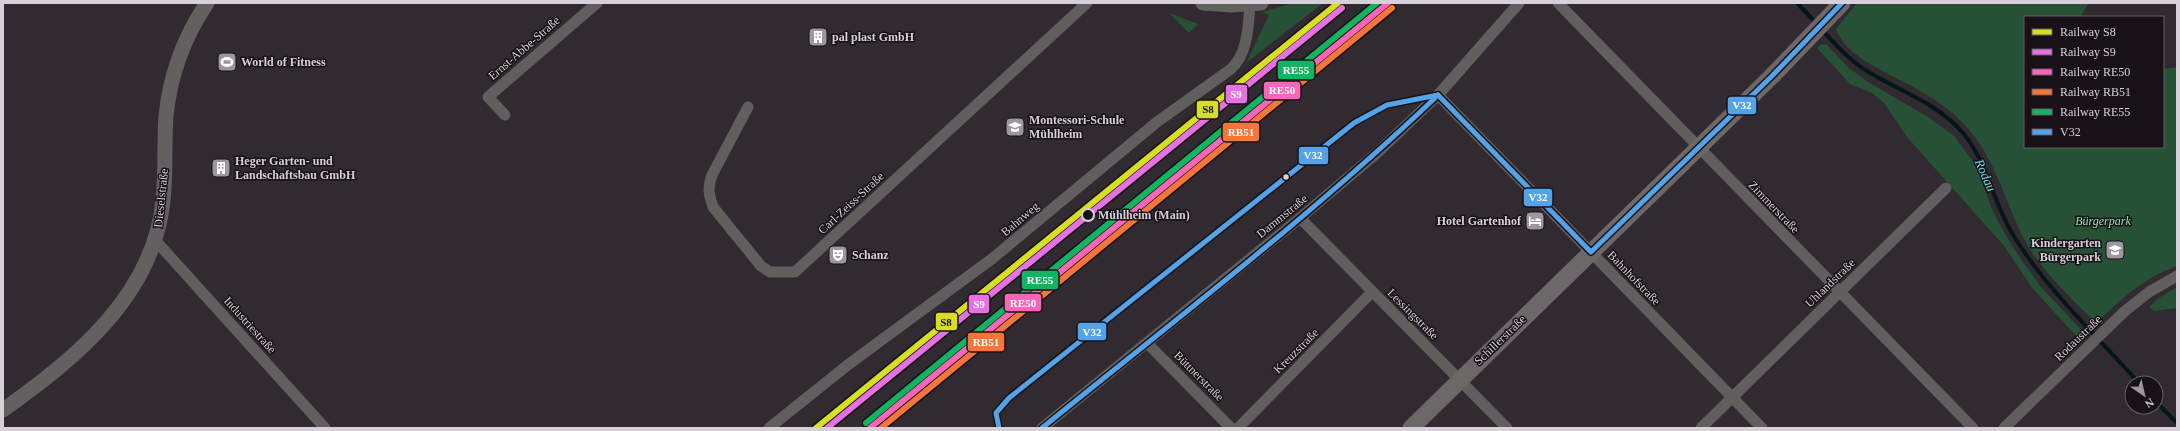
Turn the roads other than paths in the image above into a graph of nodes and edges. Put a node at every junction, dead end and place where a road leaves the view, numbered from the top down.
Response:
1 (207, 3) edge
2 (597, 3) edge
3 (1087, 3) edge
4 (1203, 3) edge
5 (1519, 3) edge
6 (1558, 3) edge
7 (1842, 3) edge
8 (1256, 4) edge
9 (1438, 95) junction
10 (748, 107) dead end
11 (505, 115) dead end
12 (1698, 148) junction
13 (1946, 188) dead end
14 (1300, 218) junction
15 (155, 240) junction
16 (1591, 252) junction
17 (2177, 276) edge
18 (1372, 292) junction
19 (1839, 292) junction
20 (1147, 343) junction
21 (1460, 380) junction
22 (1732, 397) junction
23 (3, 410) edge
24 (325, 428) edge
25 (769, 428) edge
26 (1042, 428) edge
27 (1231, 428) edge
28 (1238, 428) edge
29 (1410, 428) edge
30 (1507, 428) edge
31 (1700, 428) edge
32 (1762, 428) edge
33 (1973, 428) edge
34 (2004, 428) edge

1 - 15 street, Dieselstraße
2 - 11 street, Ernst-Abbe-Straße
3 - 10 street, Carl-Zeiss-Straße
4 - 8 street
5 - 9 street, Dammstraße
6 - 12 street, Zimmerstraße
7 - 12 main road, Schillerstraße
8 - 25 street, Bahnweg
9 - 14 street, Dammstraße
9 - 16 street, Bahnhofstraße
12 - 16 main road, Schillerstraße
12 - 19 street, Zimmerstraße
13 - 19 street, Uhlandstraße
14 - 18 street, Lessingstraße
14 - 20 street, Dammstraße
15 - 23 street, Dieselstraße
15 - 24 street, Industriestraße
16 - 21 main road, Schillerstraße
16 - 22 street, Bahnhofstraße
17 - 34 street, Rodaustraße
18 - 21 street, Lessingstraße
18 - 28 street, Kreuzstraße
19 - 22 street, Uhlandstraße
19 - 33 street, Zimmerstraße
20 - 26 street, Dammstraße
20 - 27 street, Büttnerstraße
21 - 29 main road, Schillerstraße
21 - 30 street, Lessingstraße
22 - 31 street, Uhlandstraße
22 - 32 street, Bahnhofstraße

